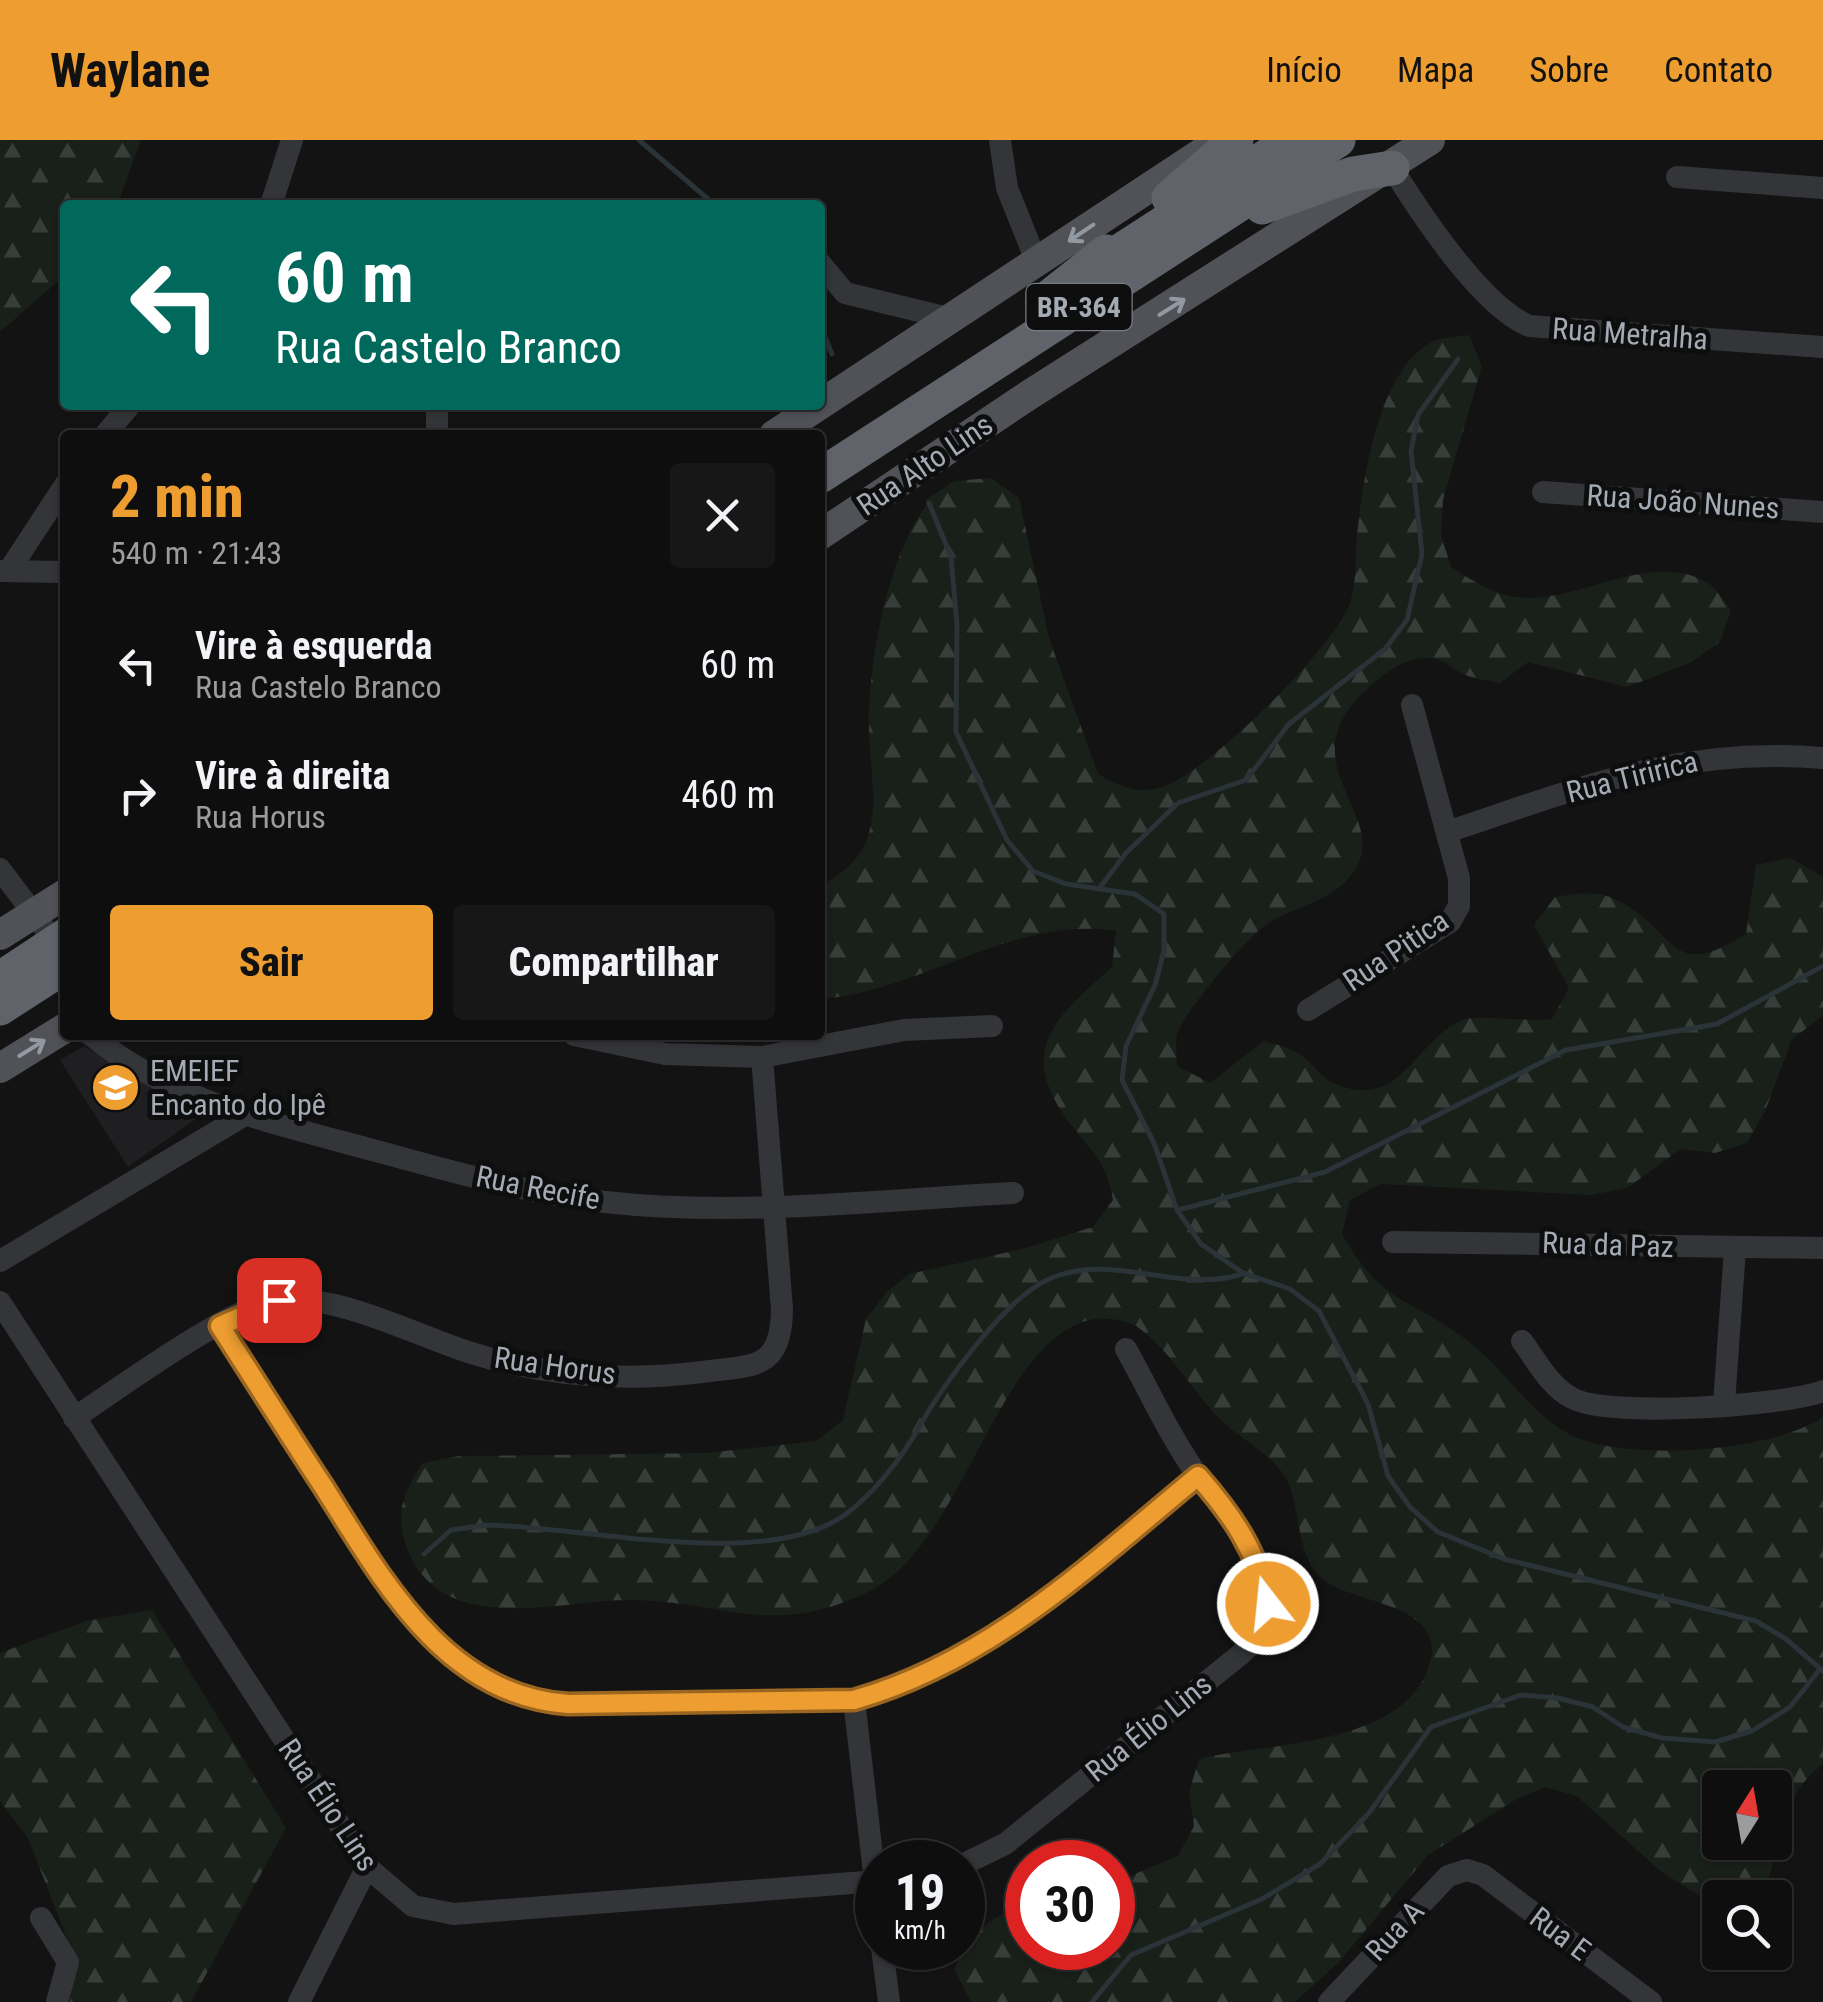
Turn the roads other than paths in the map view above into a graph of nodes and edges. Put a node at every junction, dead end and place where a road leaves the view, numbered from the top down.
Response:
1 (292, 140) edge
2 (1000, 140) edge
3 (1220, 140) edge
4 (1236, 140) edge
5 (1292, 140) edge
6 (1338, 140) edge
7 (1430, 140) edge
8 (1392, 168) junction
9 (1677, 178) dead end
10 (1823, 188) edge
11 (273, 200) edge
12 (1209, 224) junction
13 (1037, 263) junction
14 (825, 269) edge
15 (1043, 302) junction
16 (952, 318) junction
17 (1823, 348) edge
18 (825, 401) edge
19 (126, 410) edge
20 (812, 410) edge
21 (108, 430) edge
22 (782, 430) edge
23 (825, 444) edge
24 (825, 473) edge
25 (60, 492) edge
26 (1543, 492) dead end
27 (1823, 512) edge
28 (825, 532) edge
29 (5, 570) edge
30 (60, 572) edge
31 (1412, 705) dead end
32 (1823, 758) edge
33 (1447, 832) junction
34 (0, 869) edge
35 (60, 897) edge
36 (35, 913) junction
37 (0, 935) edge
38 (60, 948) edge
39 (60, 949) edge
40 (60, 950) edge
41 (0, 979) edge
42 (0, 1008) edge
43 (1308, 1010) dead end
44 (992, 1026) dead end
45 (60, 1031) edge
46 (99, 1040) edge
47 (598, 1040) edge
48 (762, 1057) junction
49 (0, 1068) edge
50 (243, 1116) junction
51 (1013, 1193) dead end
52 (776, 1205) junction
53 (1392, 1242) dead end
54 (1823, 1248) edge
55 (1735, 1249) junction
56 (0, 1261) edge
57 (0, 1302) edge
58 (220, 1326) junction
59 (1522, 1341) dead end
60 (1126, 1349) dead end
61 (1823, 1390) edge
62 (1724, 1403) junction
63 (74, 1418) junction
64 (1198, 1476) junction
65 (854, 1700) junction
66 (871, 1840) edge
67 (985, 1853) edge
68 (367, 1868) junction
69 (1467, 1870) joint
70 (855, 1883) edge
71 (40, 1918) dead end
72 (885, 1970) edge
73 (57, 2002) edge
74 (299, 2002) edge
75 (889, 2002) edge
76 (1329, 2002) edge
77 (1651, 2002) edge

1 - 11 street
2 - 13 street
3 -> 13 main road
4 - 15 highway
5 - 15 highway, BR-364
6 - 12 highway, BR-364
7 - 8 main road, Rua Alto Lins
8 - 12 highway
8 - 17 street, Rua Metralha
28 -> 8 main road, Rua Alto Lins
9 - 10 street
12 - 24 highway, BR-364
13 - 16 main road
14 - 16 street
15 - 23 highway, BR-364
16 - 18 main road
19 - 21 street
20 - 22 main road
25 - 29 street
26 - 27 street, Rua João Nunes
29 - 30 street
31 - 33 street, Rua Pitica
32 - 33 street, Rua Tiririca
33 - 43 street, Rua Pitica
34 - 36 street
35 - 36 main road
36 - 37 main road
36 - 38 street
39 - 41 highway
40 - 42 highway
44 - 48 street
49 -> 45 main road
46 - 50 street, Rua Recife
47 - 48 street
48 - 52 street, Rua Horus
50 - 52 street, Rua Recife
50 - 56 street
51 - 52 street, Rua Recife
52 - 58 street, Rua Horus
53 - 55 street, Rua da Paz
54 - 55 street, Rua da Paz
55 - 62 street
57 - 63 street, Rua Élio Lins
58 - 63 street, Rua Horus
58 - 65 street
59 - 62 street
60 - 64 street, Rua Élio Lins
61 - 62 street
63 - 68 street, Rua Élio Lins
64 - 65 street
64 - 67 street, Rua Élio Lins
65 - 66 street
68 - 70 street, Rua Élio Lins
68 - 74 street
69 - 76 street, Rua A
69 - 77 street, Rua E
71 - 73 street
72 - 75 street

